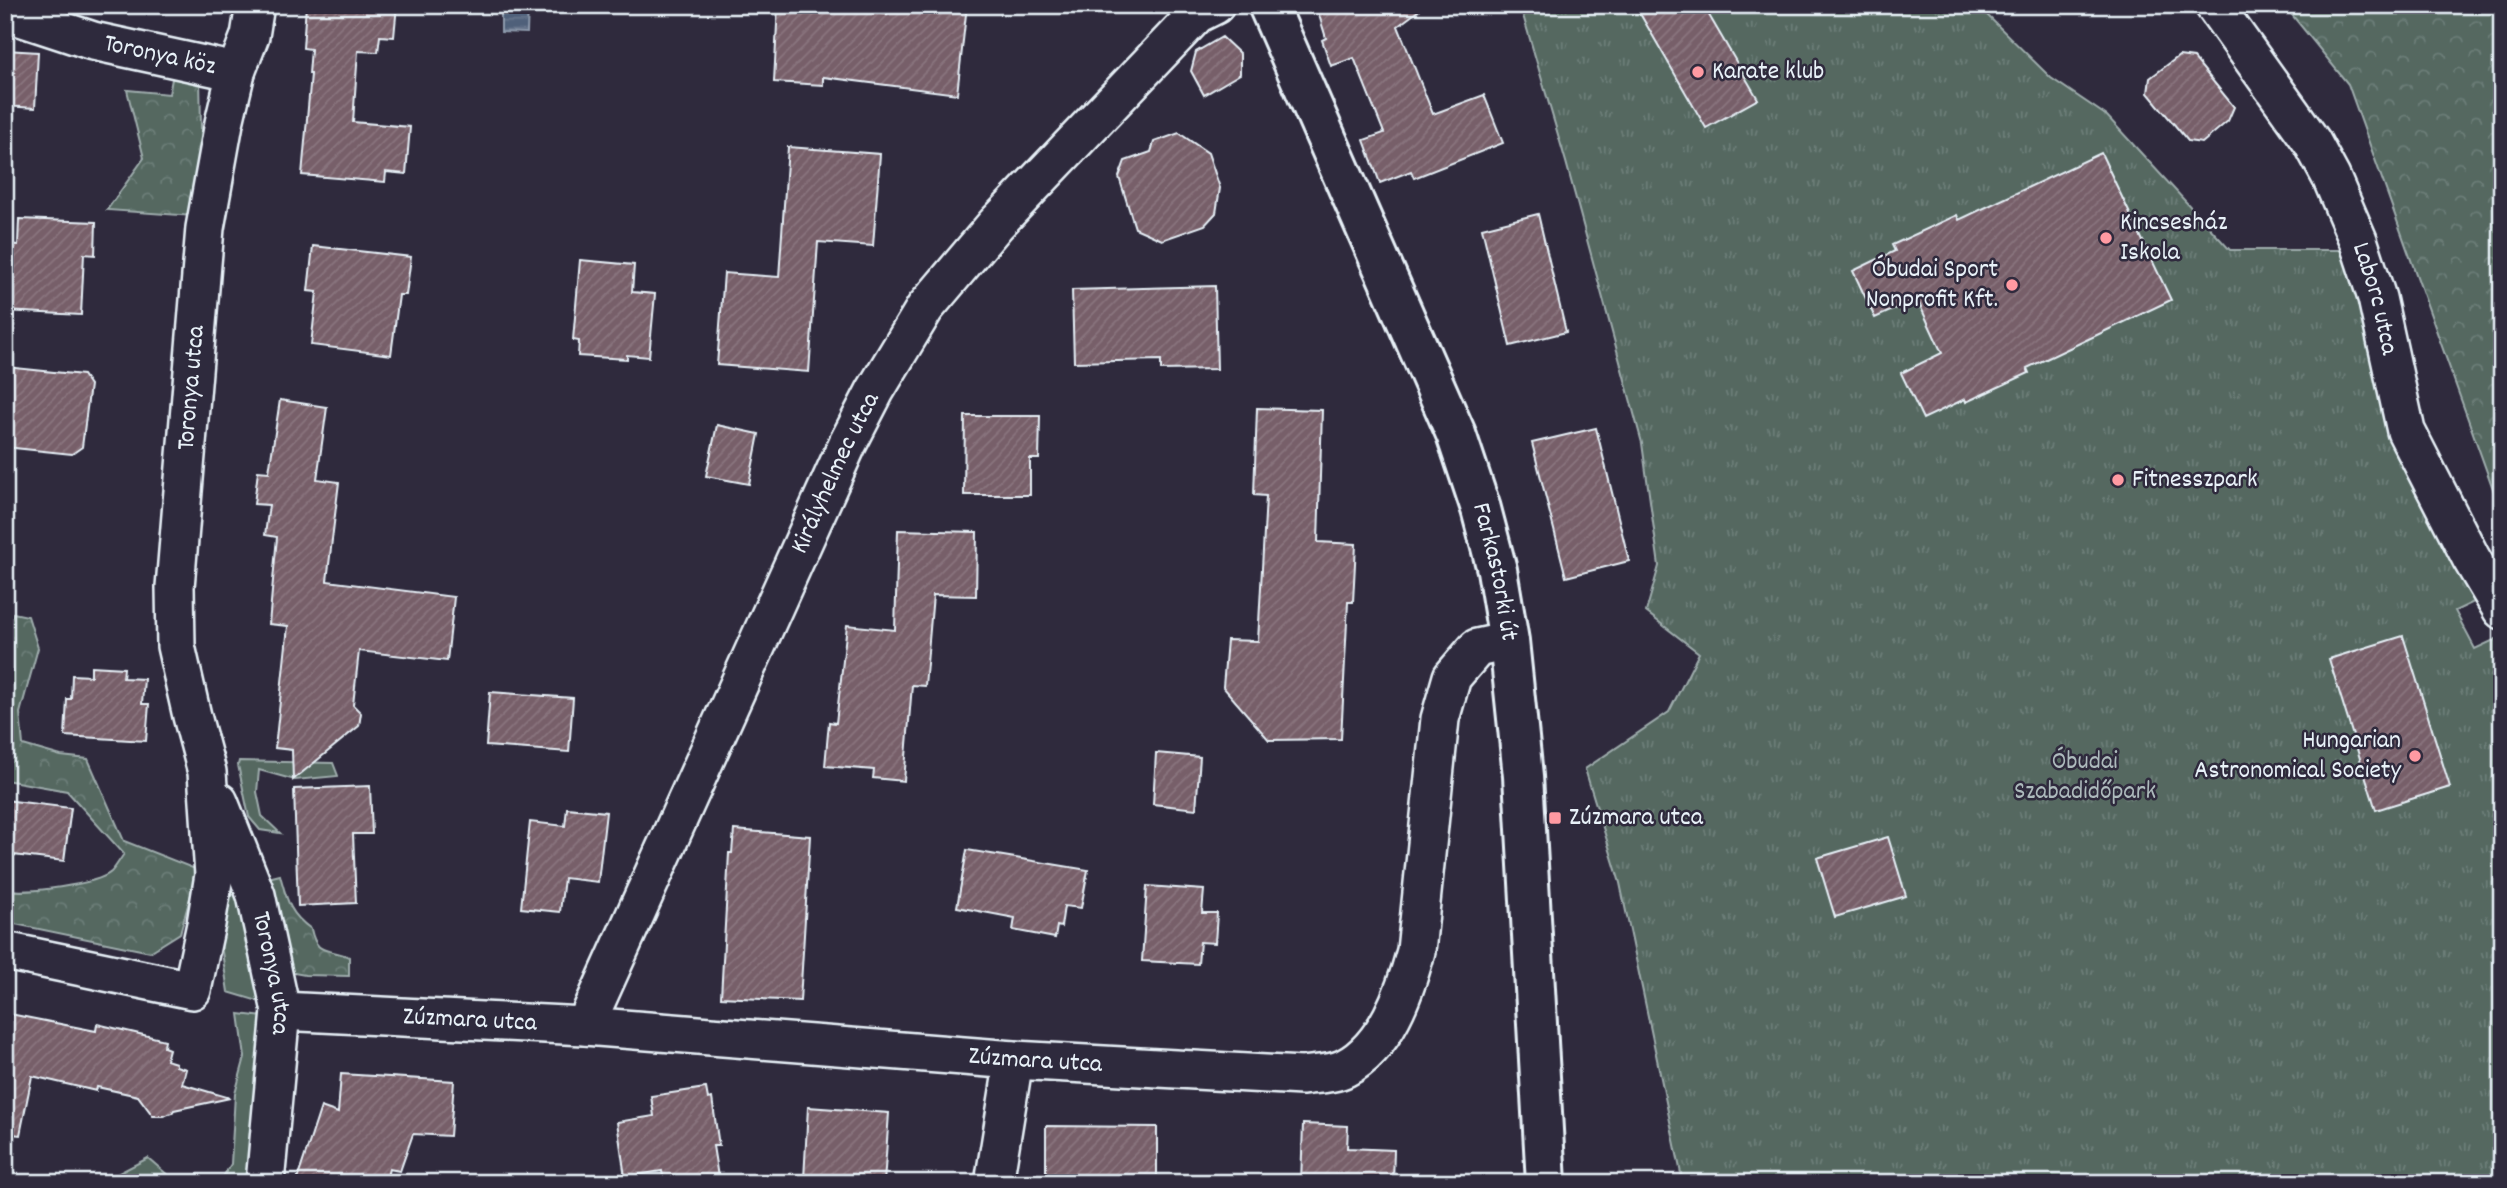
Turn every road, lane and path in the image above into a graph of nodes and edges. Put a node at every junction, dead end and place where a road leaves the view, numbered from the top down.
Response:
1 (255, 5) edge
2 (1215, 5) edge
3 (1268, 5) edge
4 (2214, 5) edge
5 (5, 12) edge
6 (236, 72) junction
7 (2502, 610) edge
8 (1508, 641) junction
9 (207, 772) junction
10 (5, 951) edge
11 (281, 1011) junction
12 (585, 1026) junction
13 (1014, 1060) junction
14 (265, 1183) edge
15 (994, 1183) edge
16 (1546, 1183) edge

1 - 6 street, Toronya utca
2 - 12 street, Királyhelmec utca
3 - 8 street, Farkastorki út
4 - 7 street, Laborc utca
5 - 6 street, Toronya köz
6 - 9 street, Toronya utca
8 - 13 street, Zúzmara utca
8 - 16 street, Farkastorki út
9 - 10 street, Toronya utca
9 - 11 street, Toronya utca
11 - 12 street, Zúzmara utca
11 - 14 street, Toronya utca
12 - 13 street, Zúzmara utca
13 - 15 street

